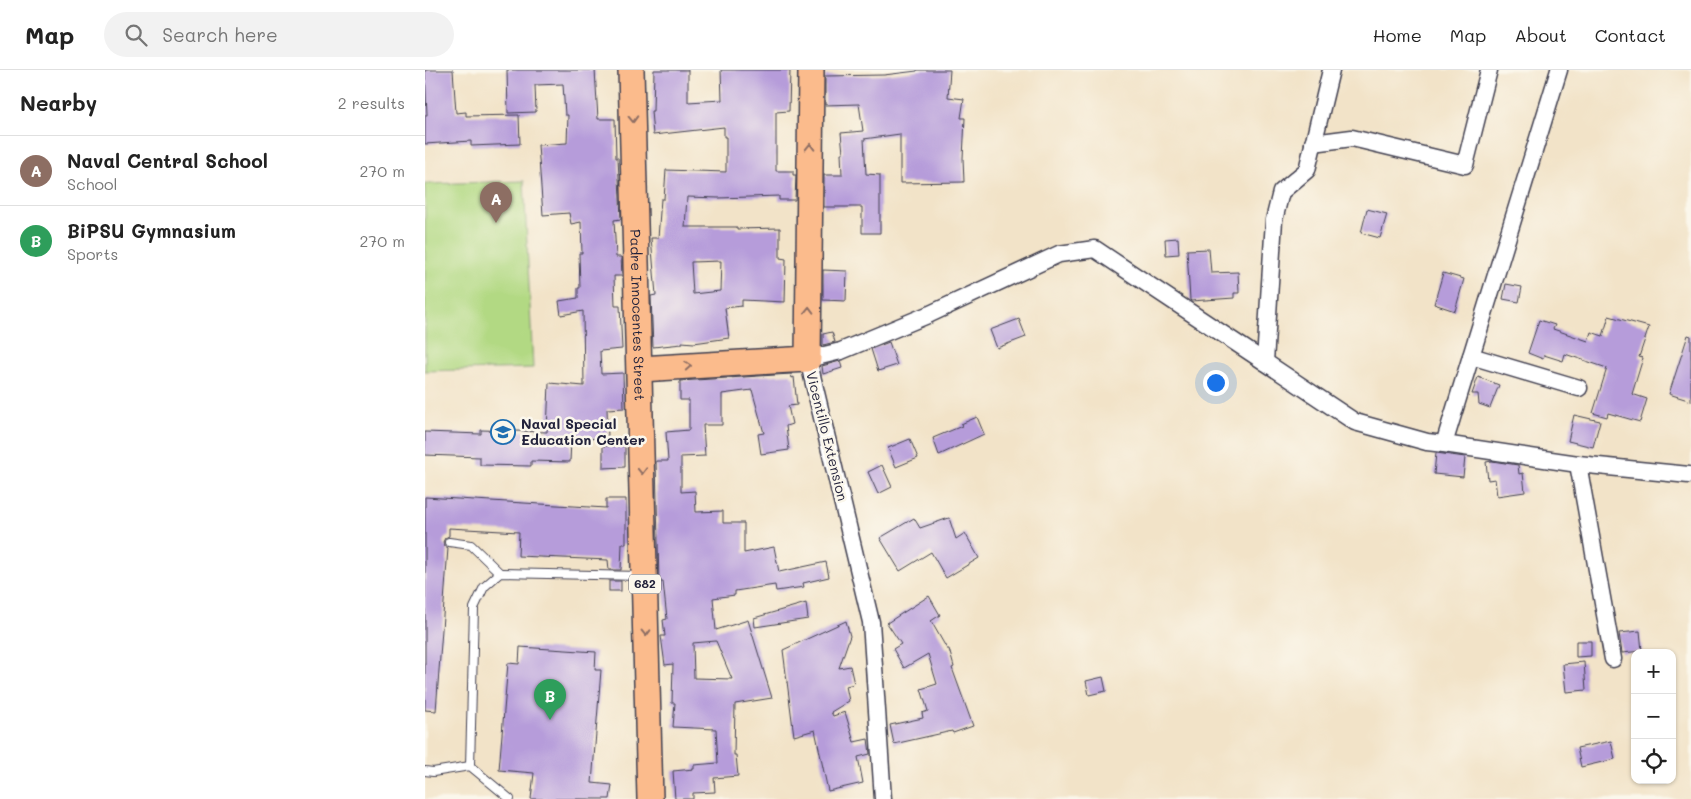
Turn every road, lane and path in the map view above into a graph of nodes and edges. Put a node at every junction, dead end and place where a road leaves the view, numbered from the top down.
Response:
1 (631, 70) edge
2 (811, 70) edge
3 (1331, 70) edge
4 (1489, 70) edge
5 (1559, 70) edge
6 (1313, 143) junction
7 (1471, 356) junction
8 (808, 358) junction
9 (1265, 362) junction
10 (640, 369) junction
11 (1579, 388) dead end
12 (1444, 444) junction
13 (1578, 464) junction
14 (1689, 475) dead end
15 (449, 542) dead end
16 (500, 573) junction
17 (645, 576) junction
18 (1613, 659) dead end
19 (470, 766) junction
20 (425, 771) edge
21 (510, 799) edge
22 (650, 799) edge
23 (883, 799) edge

1 -> 10 main road, Padre Innocentes Street / 682
8 -> 2 main road, Vicentillo Extension
3 - 6 street
4 - 6 street
5 - 7 street
6 - 9 street
7 - 11 street
7 - 12 street
8 - 9 street
10 -> 8 main road
8 - 23 street, Vicentillo Extension
9 - 12 street
10 -> 17 main road, Padre Innocentes Street / 682
12 - 13 street
13 - 14 street
13 - 18 street
15 - 16 lane
16 - 17 lane
16 - 19 lane
17 -> 22 main road, Padre Innocentes Street / 682
19 - 20 lane
19 - 21 lane

